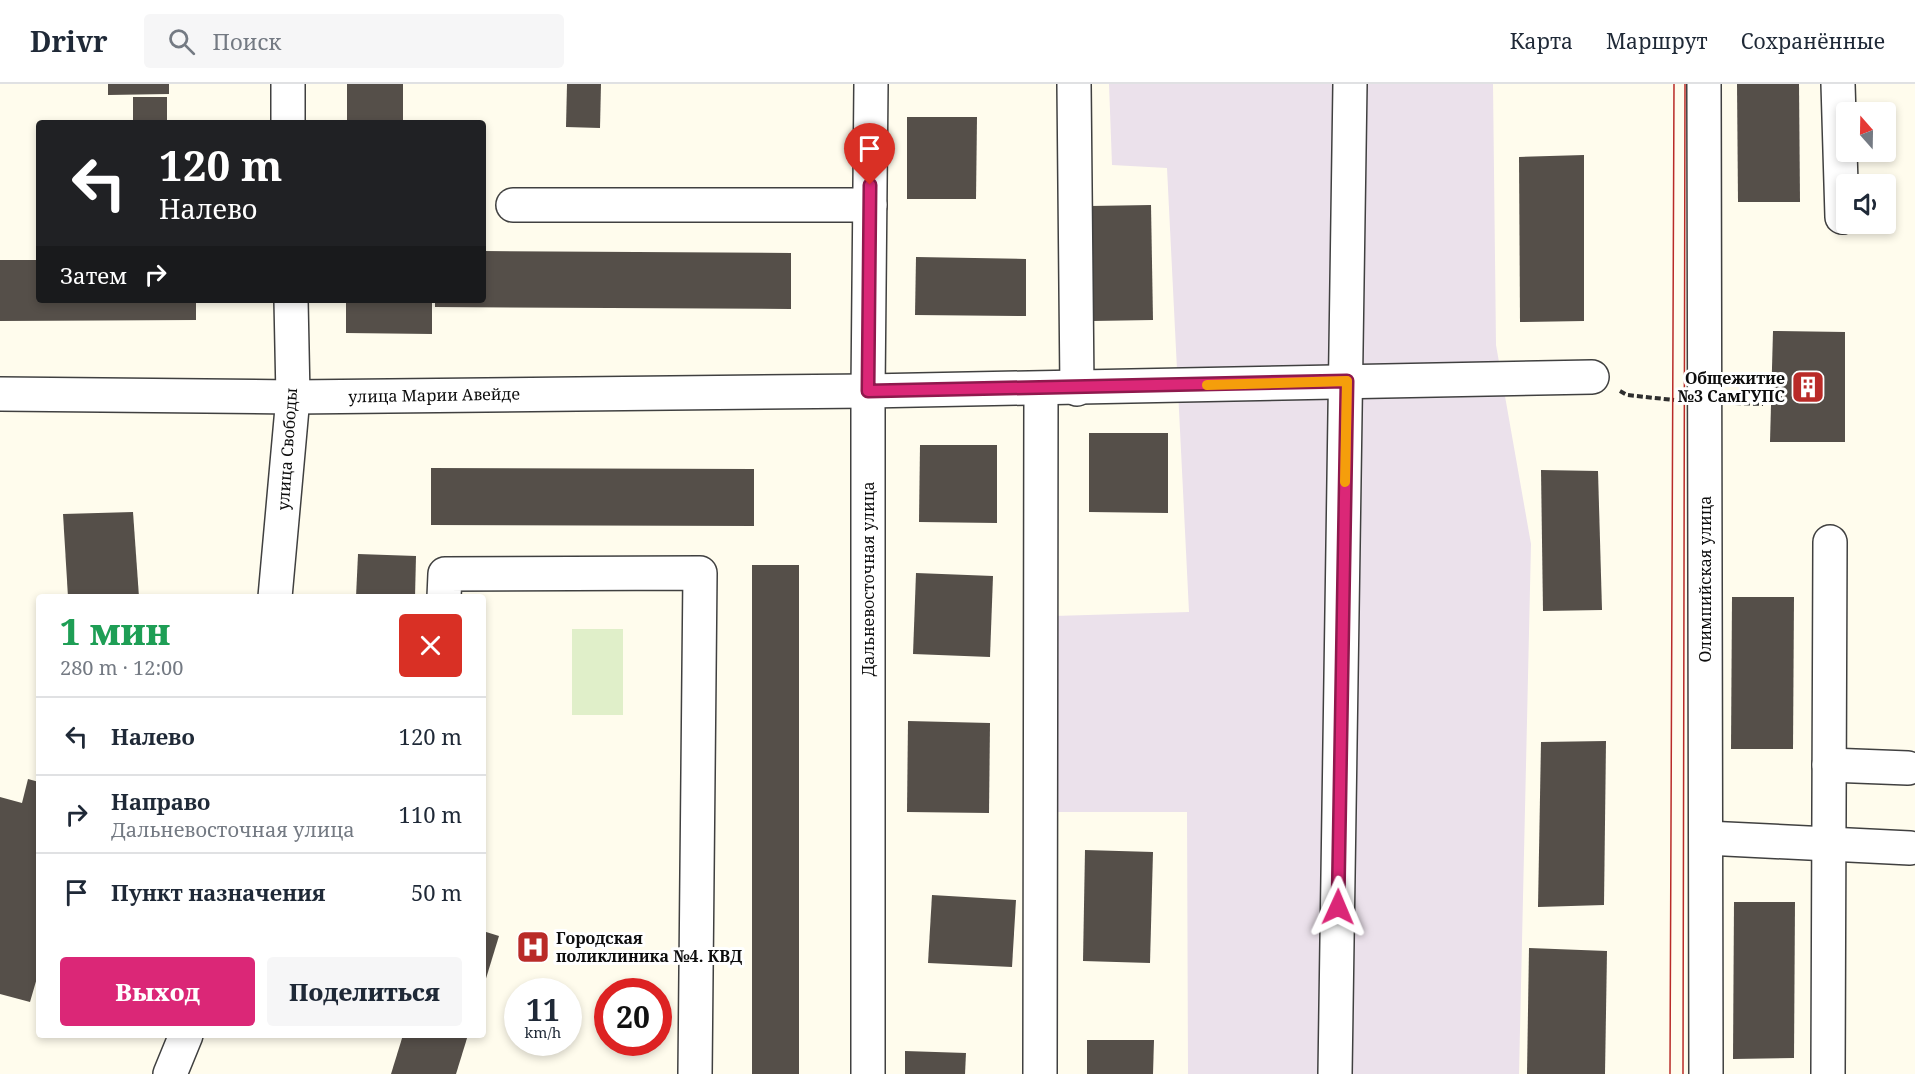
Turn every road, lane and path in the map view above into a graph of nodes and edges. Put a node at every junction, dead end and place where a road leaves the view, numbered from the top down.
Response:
1 (288, 84) edge
2 (871, 84) edge
3 (1074, 84) edge
4 (1350, 84) edge
5 (1704, 84) edge
6 (1838, 84) edge
7 (288, 120) edge
8 (1841, 174) edge
9 (513, 205) dead end
10 (870, 205) junction
11 (291, 303) edge
12 (1592, 377) dead end
13 (1347, 381) junction
14 (1041, 389) junction
15 (1077, 389) junction
16 (868, 391) junction
17 (0, 394) edge
18 (293, 396) junction
19 (1830, 542) dead end
20 (275, 594) edge
21 (444, 594) edge
22 (1829, 765) junction
23 (1908, 768) dead end
24 (1706, 838) junction
25 (1829, 844) junction
26 (1910, 848) dead end
27 (185, 1038) edge
28 (170, 1074) edge
29 (695, 1074) edge
30 (868, 1074) edge
31 (1040, 1074) edge
32 (1335, 1074) edge
33 (1706, 1074) edge
34 (1828, 1074) edge

1 - 7 street
2 - 10 street, Дальневосточная улица
3 - 15 street
4 - 13 street
5 - 24 street, Олимпийская улица
6 - 8 street
9 - 10 street
10 - 16 street, Дальневосточная улица
11 - 18 street, улица Свободы
12 - 13 street, улица Марии Авейде
13 - 15 street, улица Марии Авейде
13 - 32 street
14 - 15 street, улица Марии Авейде
14 - 16 street, улица Марии Авейде
14 - 31 street
16 - 18 street, улица Марии Авейде
16 - 30 street, Дальневосточная улица
17 - 18 street, улица Марии Авейде
18 - 20 street, улица Свободы
19 - 22 street
21 - 29 street
22 - 23 street
22 - 25 street
24 - 25 street
24 - 33 street, Олимпийская улица
25 - 26 street
25 - 34 street
27 - 28 street

